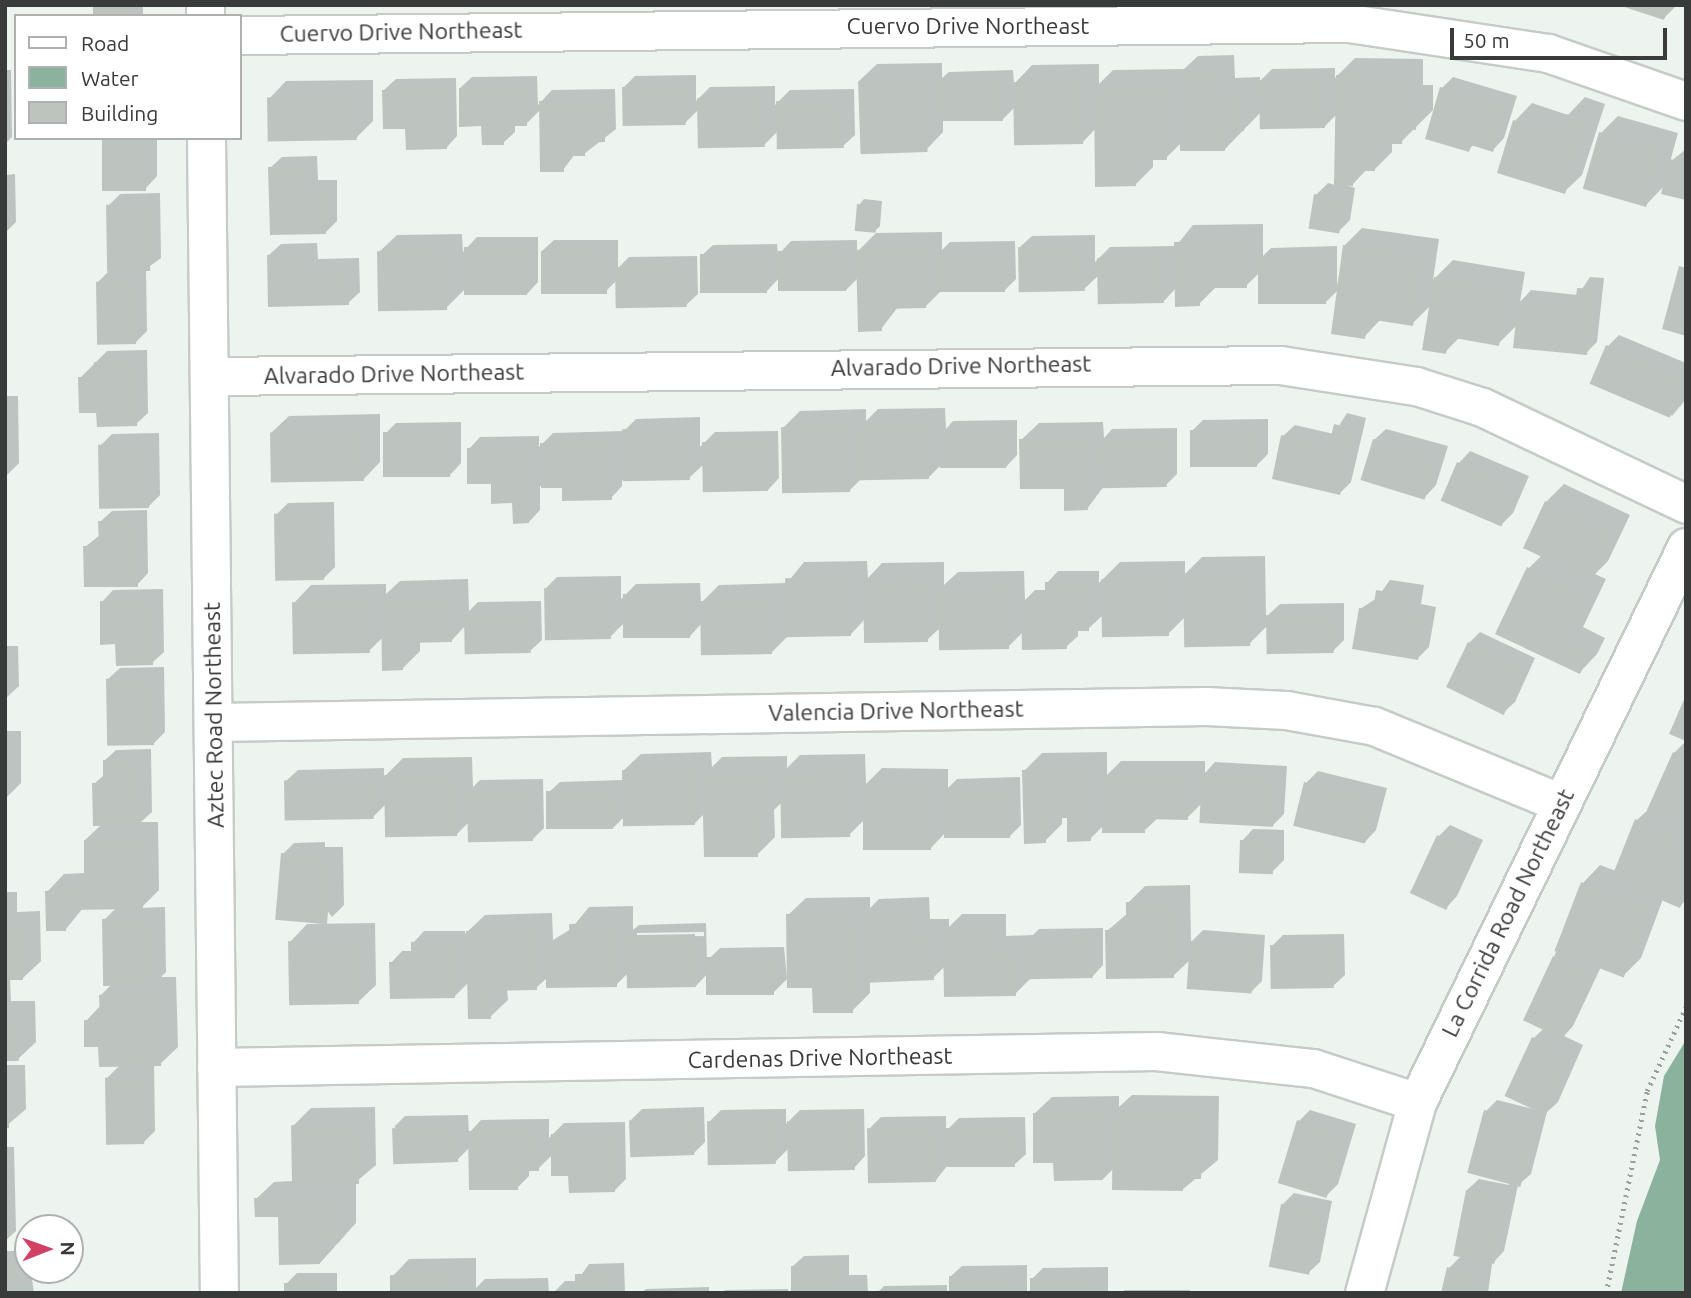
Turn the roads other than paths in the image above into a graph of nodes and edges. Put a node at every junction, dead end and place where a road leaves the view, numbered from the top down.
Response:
1 (242, 35) edge
2 (1686, 101) edge
3 (206, 140) edge
4 (210, 376) junction
5 (1686, 504) edge
6 (1686, 547) edge
7 (215, 722) junction
8 (1561, 803) junction
9 (216, 1067) junction
10 (1417, 1102) junction
11 (219, 1293) edge
12 (1364, 1293) edge

1 - 2 street, Cuervo Drive Northeast
3 - 4 street, Aztec Road Northeast
4 - 5 street, Alvarado Drive Northeast
4 - 7 street, Aztec Road Northeast
6 - 8 street, La Corrida Road Northeast
7 - 8 street, Valencia Drive Northeast
7 - 9 street, Aztec Road Northeast
8 - 10 street, La Corrida Road Northeast
9 - 10 street, Cardenas Drive Northeast
9 - 11 street, Aztec Road Northeast
10 - 12 street, La Corrida Road Northeast

